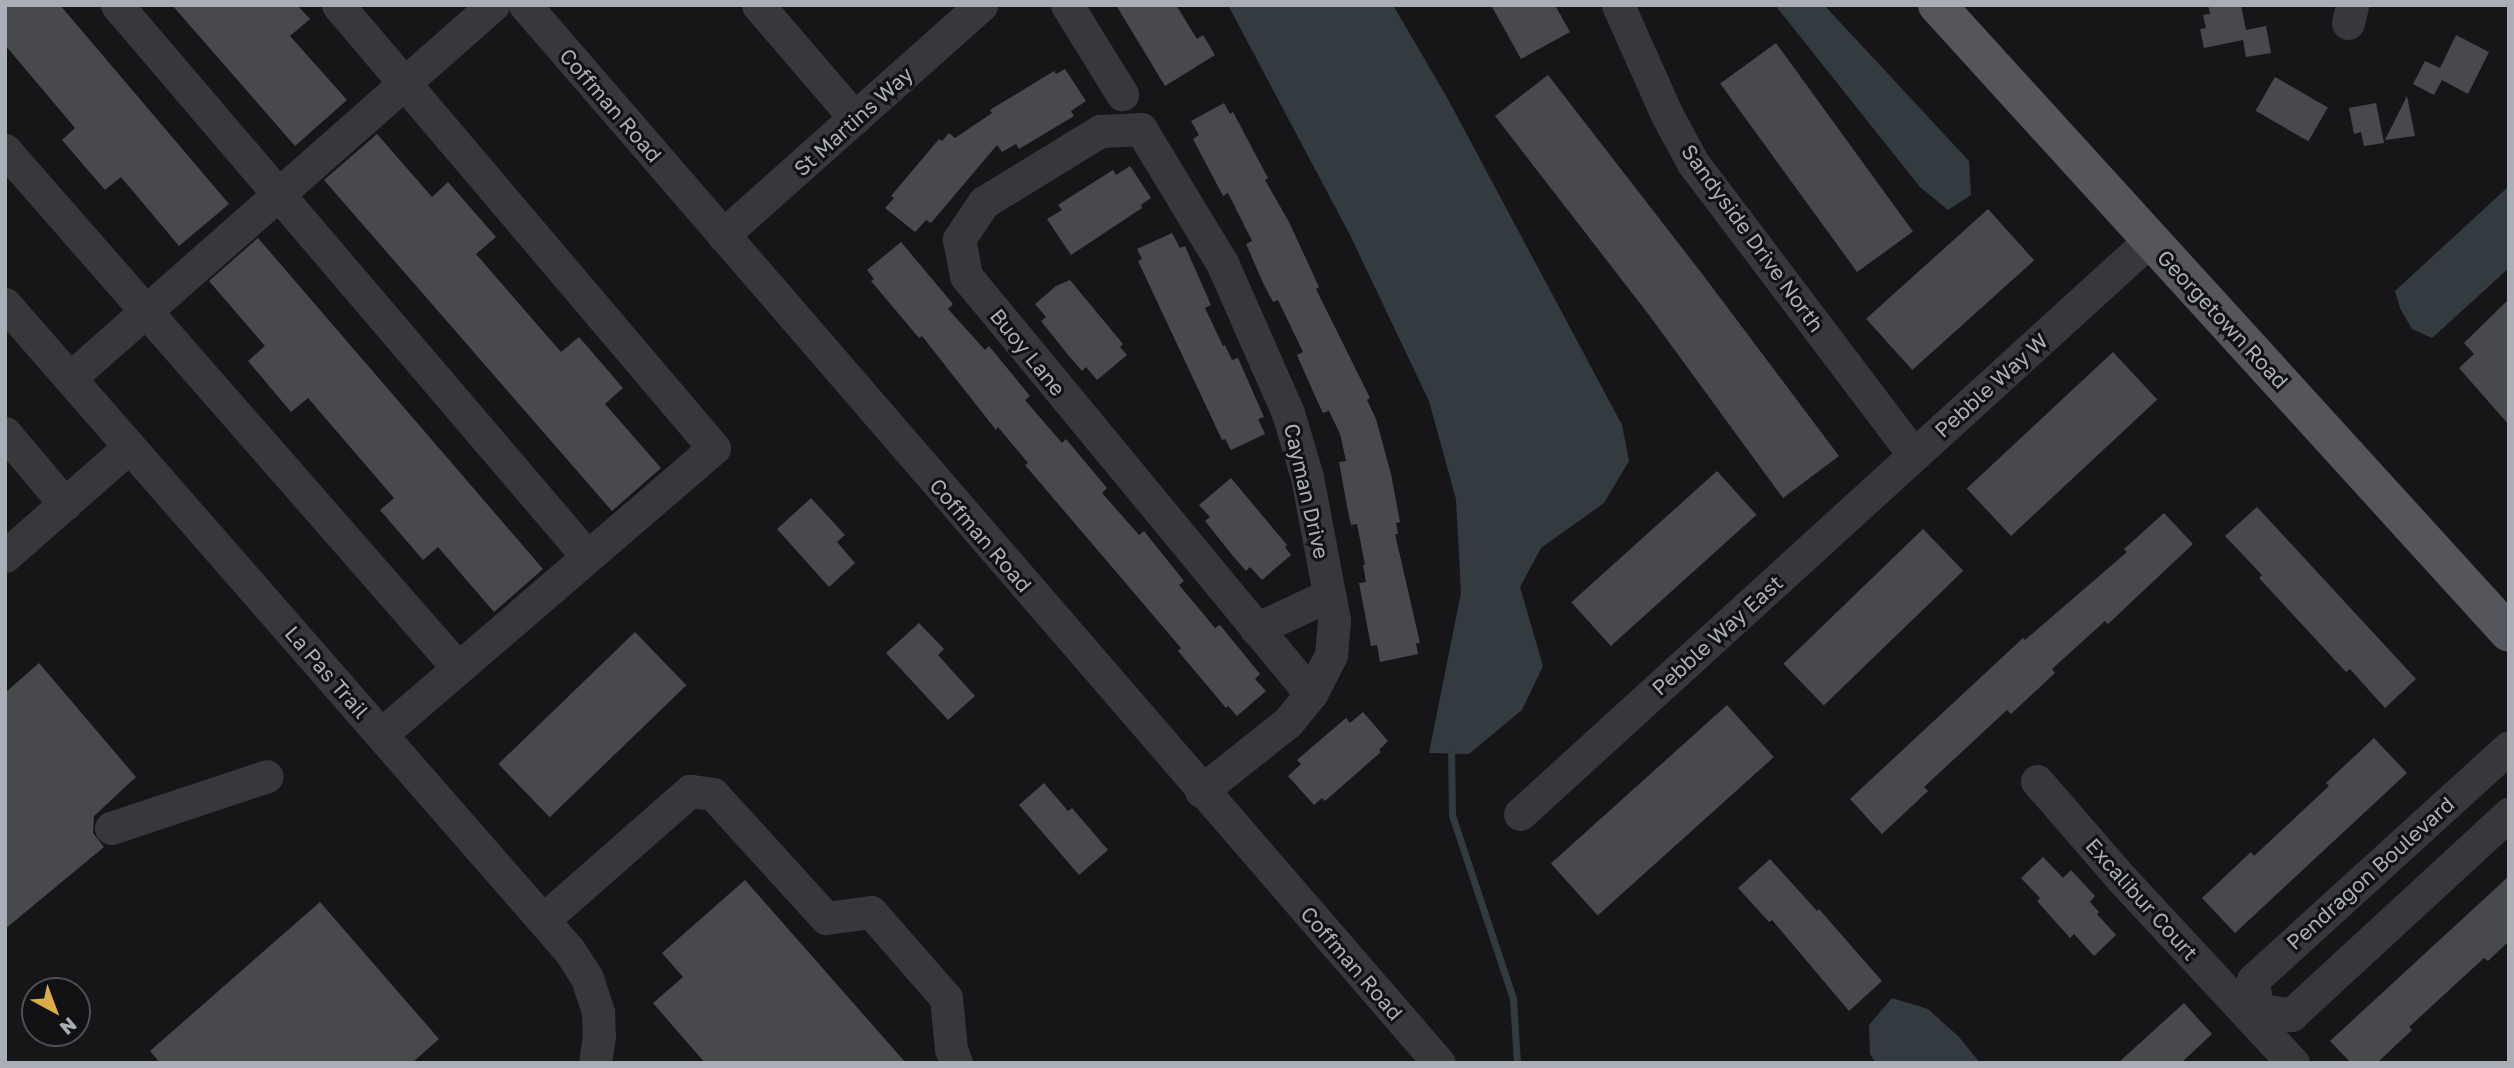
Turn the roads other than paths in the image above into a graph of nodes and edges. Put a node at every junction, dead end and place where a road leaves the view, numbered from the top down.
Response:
1 (117, 5) edge
2 (338, 5) edge
3 (494, 5) edge
4 (525, 5) edge
5 (758, 5) edge
6 (982, 5) edge
7 (1067, 5) edge
8 (1618, 5) edge
9 (1937, 5) edge
10 (404, 83) junction
11 (1122, 94) dead end
12 (855, 118) junction
13 (1141, 129) joint
14 (5, 149) edge
15 (280, 193) junction
16 (723, 235) junction
17 (2150, 240) junction
18 (5, 304) edge
19 (146, 311) junction
20 (70, 378) junction
21 (9, 444) edge
22 (130, 447) junction
23 (1914, 455) junction
24 (65, 504) junction
25 (5, 556) edge
26 (587, 556) junction
27 (1329, 595) junction
28 (1256, 629) junction
29 (2509, 633) edge
30 (458, 668) junction
31 (1311, 694) junction
32 (380, 734) junction
33 (2509, 747) edge
34 (267, 776) dead end
35 (2037, 780) dead end
36 (1201, 791) junction
37 (1520, 814) dead end
38 (2509, 814) edge
39 (111, 828) dead end
40 (543, 920) junction
41 (2253, 1012) junction
42 (595, 1063) edge
43 (956, 1063) edge
44 (1439, 1063) edge
45 (2293, 1063) edge

1 - 15 street
2 - 10 street
3 - 10 street
4 - 16 street, Coffman Road
5 - 12 street
6 - 12 street, St Martins Way
7 - 11 street
8 - 23 street, Sandyside Drive North
9 - 17 main road, Georgetown Road
10 - 15 street
10 - 26 street
12 - 16 street, St Martins Way
13 - 27 street, Cayman Drive
13 - 28 street, Buoy Lane
14 - 19 street
15 - 19 street
15 - 26 street
16 - 36 street, Coffman Road
17 - 23 street, Pebble Way W
17 - 29 main road, Georgetown Road
18 - 20 street, La Pas Trail
19 - 20 street
19 - 30 street
20 - 22 street, La Pas Trail
21 - 24 street
22 - 24 street
22 - 32 street, La Pas Trail
23 - 37 street, Pebble Way East
24 - 25 street
26 - 30 street
27 - 28 street
27 - 31 street, Cayman Drive
28 - 31 street, Buoy Lane
30 - 32 street
31 - 36 street, Cayman Drive
32 - 40 street, La Pas Trail
33 - 41 street, Pendragon Boulevard
34 - 39 street
35 - 41 street, Excalibur Court
36 - 44 street, Coffman Road
38 - 41 street
40 - 42 street, La Pas Trail
40 - 43 street
41 - 45 street

